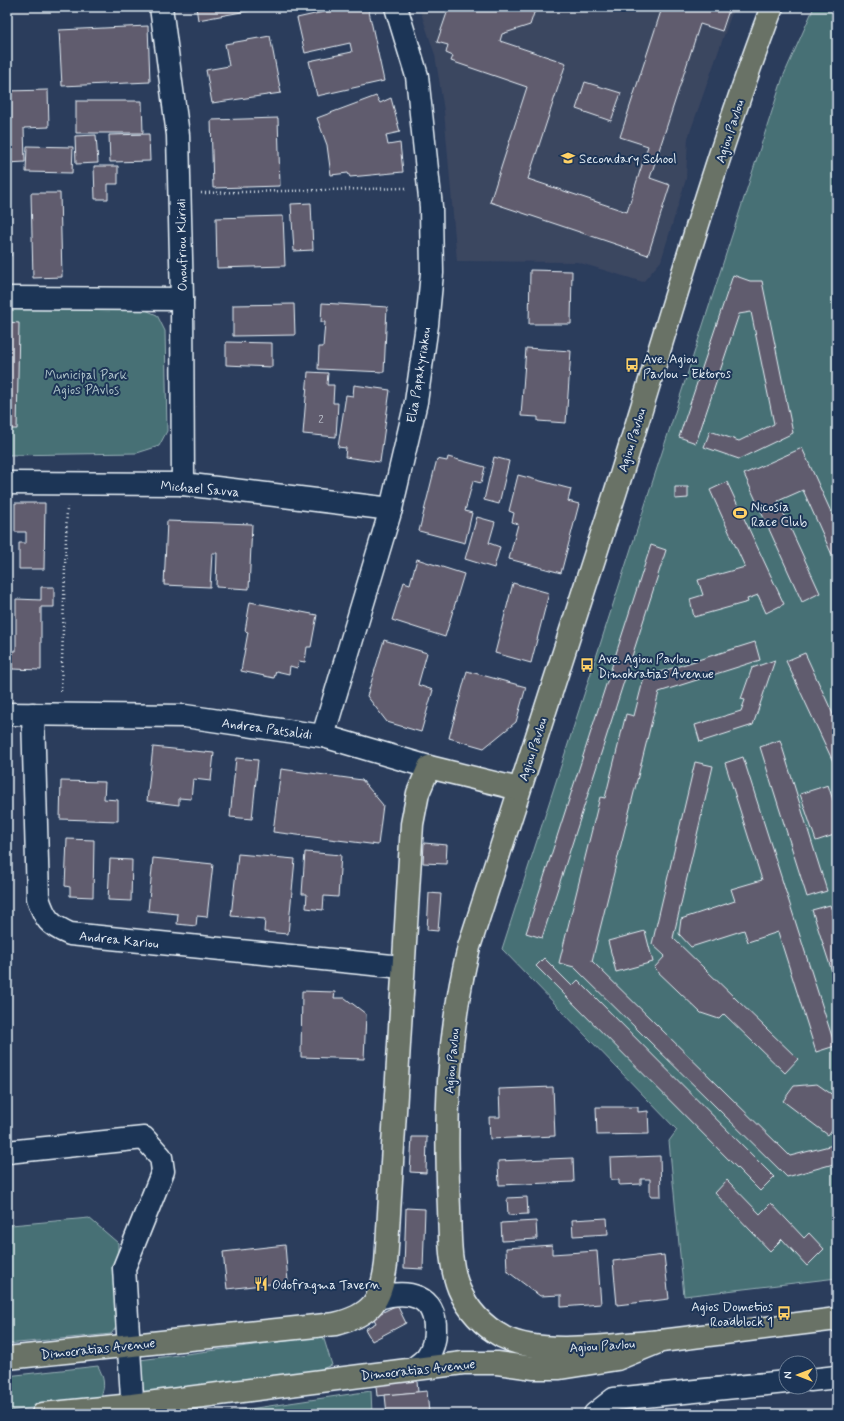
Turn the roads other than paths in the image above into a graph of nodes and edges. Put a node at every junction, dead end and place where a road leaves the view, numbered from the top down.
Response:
1 (161, 7) edge
2 (396, 7) edge
3 (772, 7) edge
4 (7, 298) edge
5 (182, 299) junction
6 (7, 483) edge
7 (183, 484) junction
8 (391, 509) junction
9 (7, 714) edge
10 (33, 714) junction
11 (323, 736) junction
12 (428, 767) junction
13 (519, 789) junction
14 (402, 967) junction
15 (7, 1152) edge
16 (376, 1301) junction
17 (837, 1319) edge
18 (661, 1341) junction
19 (128, 1345) junction
20 (7, 1358) edge
21 (413, 1369) junction
22 (837, 1377) edge
23 (818, 1379) edge
24 (778, 1383) edge
25 (132, 1409) edge
26 (44, 1414) edge
27 (595, 1414) edge

1 - 5 street, Onoufriou Kliridi
2 - 8 street, Elia Papakyriakou
3 - 13 main road, Agiou Pavlou
4 - 5 street
5 - 7 street, Onoufriou Kliridi
6 - 7 street, Michael Savva
7 - 8 street, Michael Savva
8 - 11 street, Elia Papakyriakou
9 - 10 street, Andrea Patsalidi
10 - 11 street, Andrea Patsalidi
10 - 14 street, Andrea Kariou
11 - 12 street, Andrea Patsalidi
12 - 13 main road, Andrea Patsalidi
12 - 14 main road
13 - 18 main road, Agiou Pavlou
14 - 16 main road
15 - 19 street
16 - 19 main road, Dimocratias Avenue
16 - 21 street
17 - 18 main road, Dimocratias Avenue
18 - 21 main road, Dimocratias Avenue
19 - 20 main road, Dimocratias Avenue
19 - 25 street
21 - 25 main road, Dimocratias Avenue
22 - 23 street
24 - 27 street
25 - 26 main road, Dimocratias Avenue

